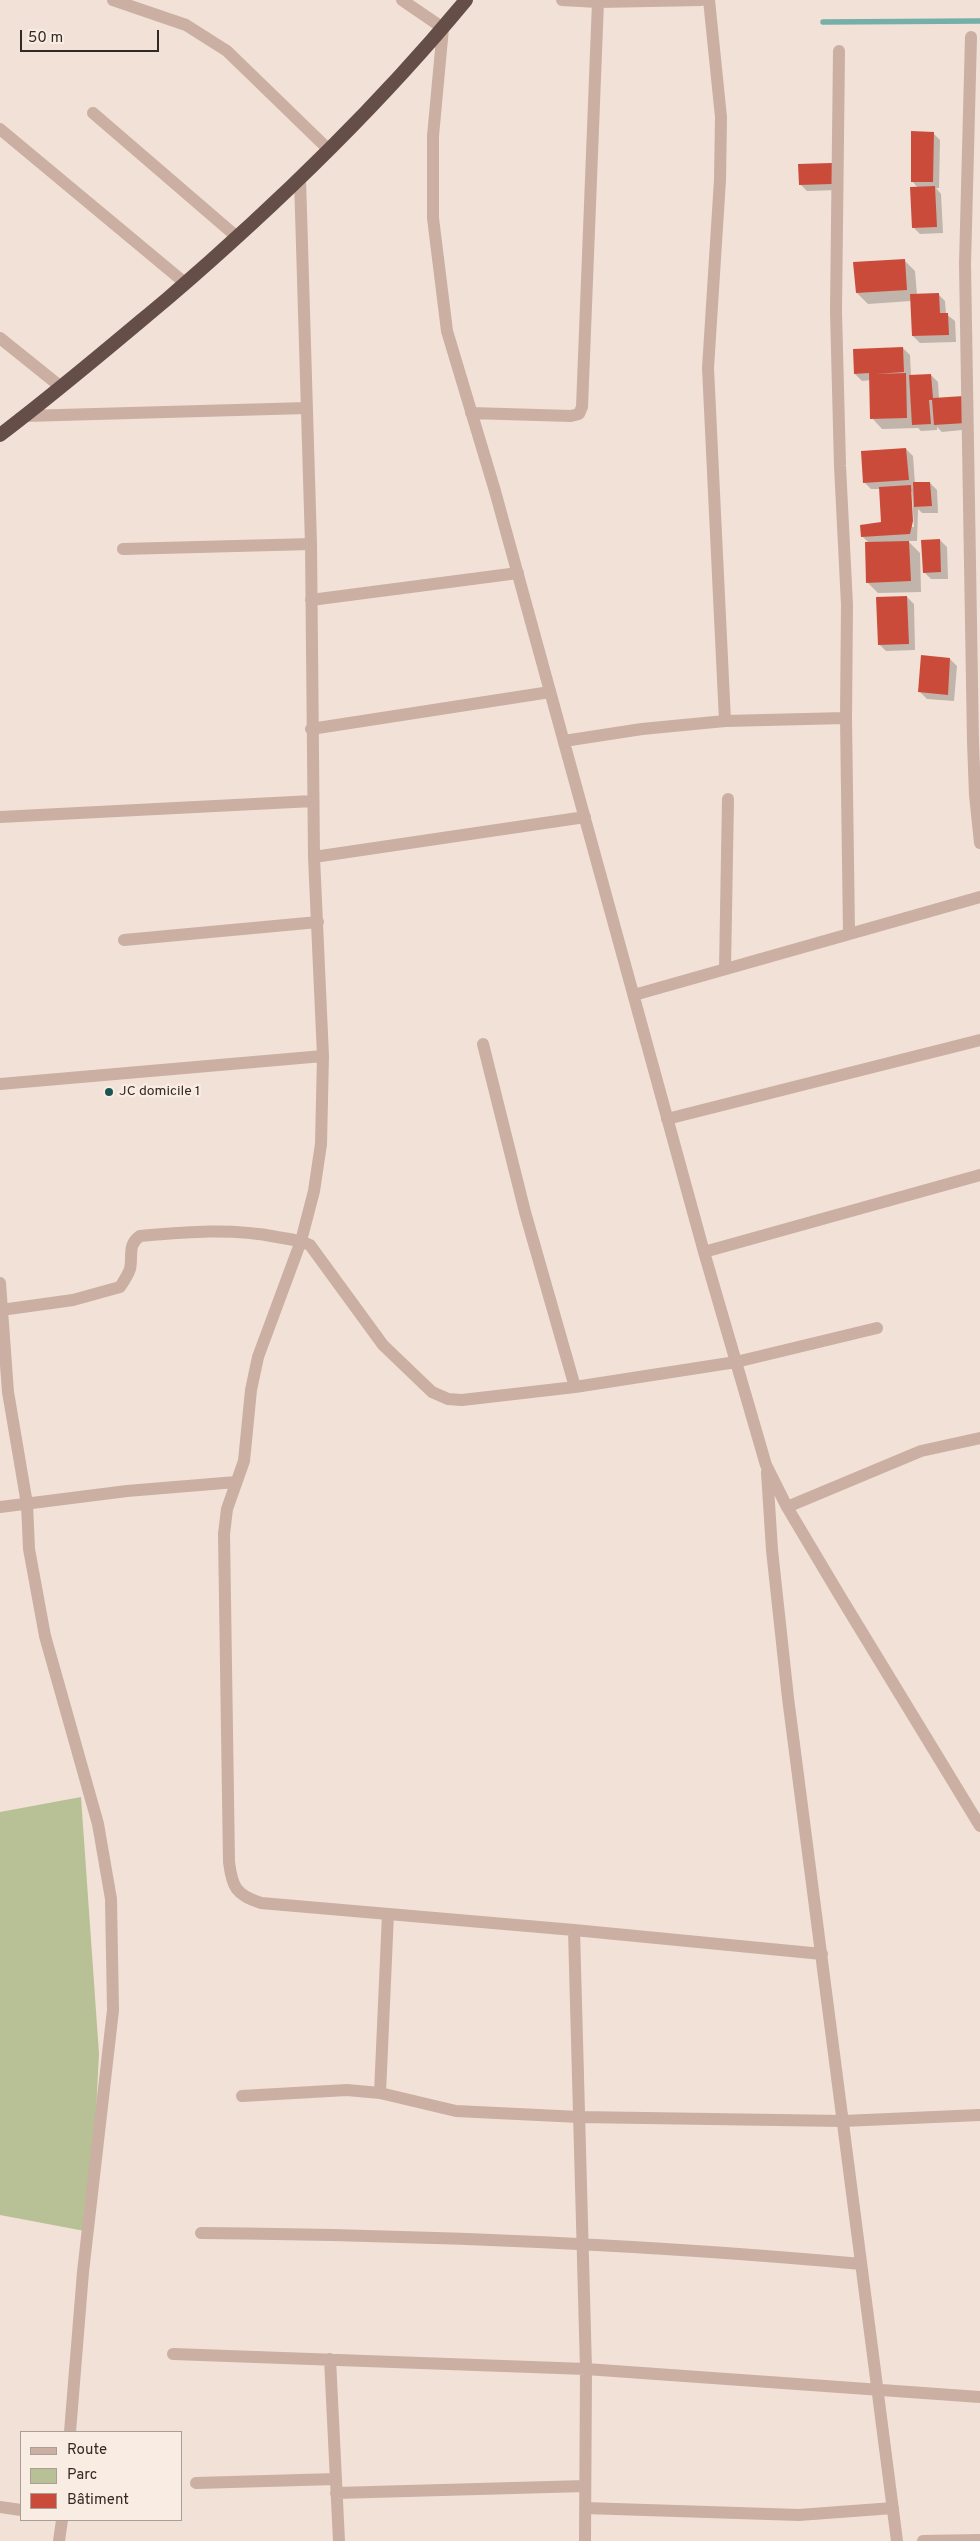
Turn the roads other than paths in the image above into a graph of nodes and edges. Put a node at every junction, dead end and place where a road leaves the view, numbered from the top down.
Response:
1 (113, 0) edge
2 (402, 0) edge
3 (466, 0) edge
4 (562, 0) edge
5 (701, 0) edge
6 (709, 0) edge
7 (598, 2) junction
8 (443, 28) junction
9 (971, 37) dead end
10 (839, 51) dead end
11 (93, 113) dead end
12 (0, 129) edge
13 (329, 150) junction
14 (300, 179) junction
15 (237, 237) junction
16 (185, 283) junction
17 (0, 338) edge
18 (61, 387) junction
19 (307, 408) junction
20 (471, 413) junction
21 (24, 416) junction
22 (0, 435) edge
23 (310, 544) junction
24 (123, 549) dead end
25 (518, 573) junction
26 (311, 600) junction
27 (550, 692) junction
28 (846, 718) junction
29 (725, 721) junction
30 (311, 729) junction
31 (564, 741) junction
32 (728, 799) dead end
33 (313, 801) junction
34 (0, 817) edge
35 (585, 817) junction
36 (980, 843) edge
37 (314, 857) junction
38 (980, 897) edge
39 (318, 922) junction
40 (849, 933) junction
41 (124, 940) dead end
42 (725, 969) junction
43 (634, 995) junction
44 (980, 1040) edge
45 (484, 1044) dead end
46 (323, 1056) junction
47 (0, 1084) edge
48 (667, 1119) junction
49 (980, 1174) edge
50 (301, 1241) junction
51 (704, 1252) junction
52 (0, 1283) edge
53 (1, 1310) junction
54 (877, 1328) dead end
55 (736, 1362) junction
56 (575, 1387) junction
57 (980, 1438) edge
58 (766, 1465) junction
59 (236, 1482) junction
60 (27, 1504) junction
61 (0, 1507) edge
62 (787, 1507) junction
63 (980, 1826) edge
64 (388, 1914) junction
65 (574, 1930) junction
66 (822, 1954) junction
67 (380, 2092) junction
68 (242, 2096) dead end
69 (980, 2115) edge
70 (579, 2117) junction
71 (843, 2121) junction
72 (201, 2233) dead end
73 (582, 2244) junction
74 (861, 2264) junction
75 (173, 2354) dead end
76 (330, 2359) junction
77 (586, 2369) junction
78 (878, 2392) junction
79 (980, 2398) edge
80 (70, 2431) edge
81 (336, 2479) junction
82 (196, 2483) dead end
83 (585, 2486) junction
84 (336, 2493) junction
85 (0, 2507) edge
86 (585, 2508) junction
87 (893, 2508) junction
88 (20, 2510) edge
89 (62, 2521) edge
90 (980, 2540) edge
91 (59, 2541) edge
92 (339, 2541) edge
93 (585, 2541) edge
94 (897, 2541) edge
95 (923, 2541) edge

1 - 13 street
2 - 8 street
3 - 8 highway
4 - 7 street
5 - 7 street
6 - 29 street
7 - 20 street
8 - 13 highway
8 - 20 street
9 - 36 street
10 - 28 street
11 - 15 street
12 - 16 street
13 - 14 highway
14 - 15 highway
14 - 19 street
15 - 16 highway
16 - 18 highway
17 - 18 street
18 - 21 highway
19 - 21 street
19 - 23 street
20 - 25 street
21 - 22 highway
23 - 24 street
23 - 26 street
25 - 26 street
25 - 27 street
26 - 30 street
27 - 30 street
27 - 31 street
28 - 29 street
28 - 40 street
29 - 31 street
30 - 33 street
31 - 35 street
32 - 42 street
33 - 34 street
33 - 37 street
35 - 37 street
35 - 43 street
37 - 39 street
38 - 40 street
39 - 41 street
39 - 46 street
40 - 42 street
42 - 43 street
43 - 48 street
44 - 48 street
45 - 56 street
46 - 47 street
46 - 50 street
48 - 51 street
49 - 51 street
50 - 53 street
50 - 56 street
50 - 59 street
51 - 55 street
52 - 53 street
53 - 60 street
54 - 55 street
55 - 56 street
55 - 58 street
57 - 62 street
58 - 62 street
58 - 66 street
59 - 60 street
59 - 64 street
60 - 61 street
60 - 80 street
62 - 63 street
64 - 65 street
64 - 67 street
65 - 66 street
65 - 70 street
66 - 71 street
67 - 68 street
67 - 70 street
69 - 71 street
70 - 71 street
70 - 73 street
71 - 74 street
72 - 73 street
73 - 74 street
73 - 77 street
74 - 78 street
75 - 76 street
76 - 77 street
76 - 81 street
77 - 78 street
77 - 83 street
78 - 79 street
78 - 87 street
81 - 82 street
81 - 84 street
83 - 84 street
83 - 86 street
84 - 92 street
85 - 88 street
86 - 87 street
86 - 93 street
87 - 94 street
89 - 91 street
90 - 95 street

